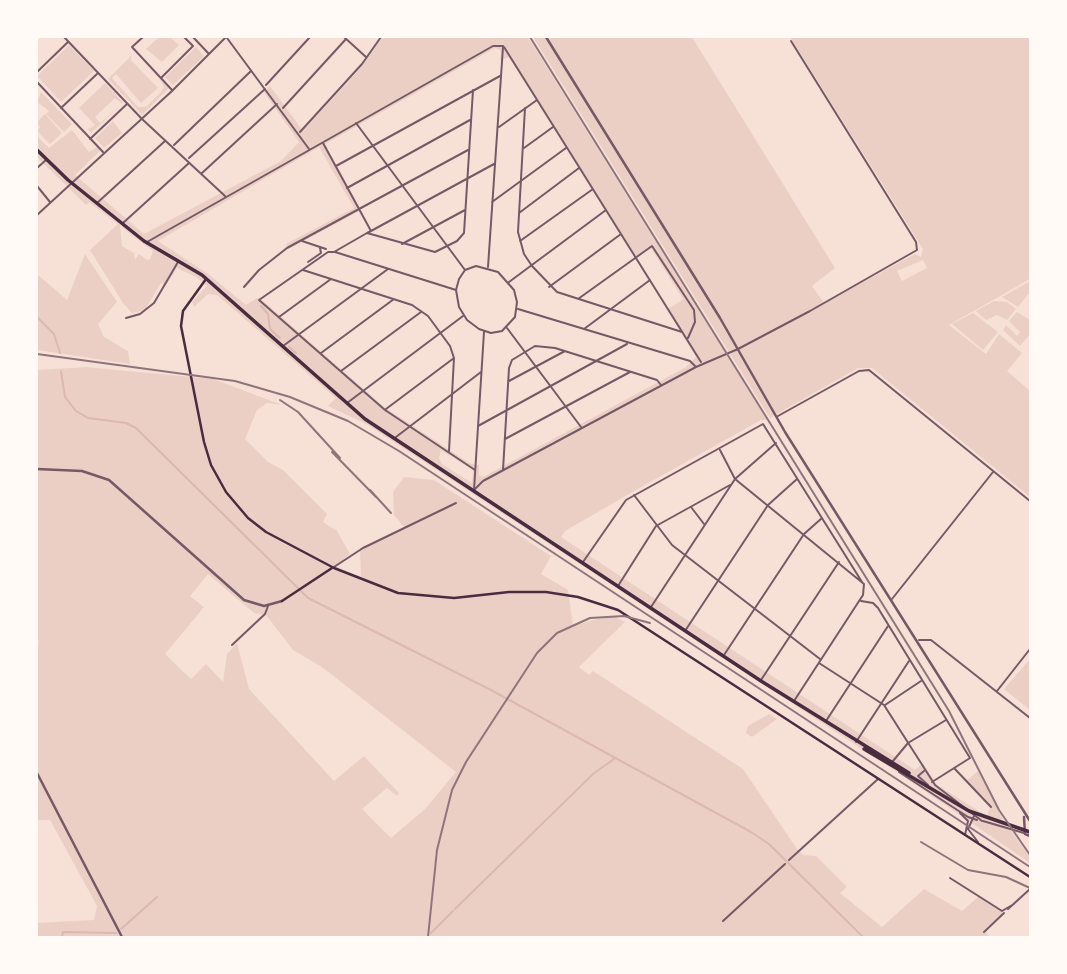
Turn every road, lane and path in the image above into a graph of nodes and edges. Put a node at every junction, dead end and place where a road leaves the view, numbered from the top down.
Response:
1 (64, 37) edge
2 (143, 37) edge
3 (184, 37) edge
4 (193, 37) edge
5 (226, 37) edge
6 (310, 37) edge
7 (381, 37) edge
8 (546, 37) edge
9 (345, 38) edge
10 (68, 41) junction
11 (791, 41) dead end
12 (503, 46) junction
13 (210, 55) junction
14 (367, 57) junction
15 (252, 70) junction
16 (37, 72) edge
17 (98, 73) junction
18 (501, 75) junction
19 (161, 78) junction
20 (37, 82) edge
21 (265, 87) junction
22 (473, 90) junction
23 (172, 91) junction
24 (538, 99) junction
25 (278, 103) junction
26 (128, 104) junction
27 (61, 108) junction
28 (525, 108) junction
29 (282, 109) junction
30 (142, 119) junction
31 (471, 119) junction
32 (356, 123) junction
33 (554, 126) junction
34 (497, 129) junction
35 (299, 133) junction
36 (90, 139) junction
37 (166, 140) junction
38 (322, 142) junction
39 (372, 145) junction
40 (173, 146) junction
41 (567, 147) junction
42 (309, 149) junction
43 (523, 149) junction
44 (37, 150) edge
45 (469, 150) junction
46 (103, 153) junction
47 (46, 160) junction
48 (189, 161) junction
49 (495, 164) junction
50 (387, 165) junction
51 (335, 166) junction
52 (580, 168) junction
53 (37, 169) edge
54 (202, 173) junction
55 (249, 176) dead end
56 (467, 178) junction
57 (521, 181) junction
58 (253, 182) junction
59 (72, 183) junction
60 (37, 186) edge
61 (402, 186) junction
62 (347, 188) junction
63 (593, 188) junction
64 (226, 197) junction
65 (492, 202) junction
66 (51, 203) junction
67 (97, 203) junction
68 (418, 206) junction
69 (358, 209) junction
70 (466, 210) junction
71 (607, 210) junction
72 (519, 213) junction
73 (37, 215) edge
74 (123, 223) junction
75 (434, 226) junction
76 (370, 231) junction
77 (366, 233) junction
78 (622, 233) junction
79 (156, 236) junction
80 (301, 240) junction
81 (519, 242) junction
82 (146, 243) junction
83 (400, 245) junction
84 (319, 247) junction
85 (448, 247) junction
86 (156, 248) junction
87 (326, 249) dead end
88 (334, 252) junction
89 (636, 256) junction
90 (178, 261) junction
91 (308, 262) dead end
92 (532, 266) junction
93 (488, 267) junction
94 (302, 269) junction
95 (388, 269) junction
96 (465, 270) junction
97 (206, 279) junction
98 (331, 279) junction
99 (651, 279) junction
100 (509, 282) junction
101 (244, 287) dead end
102 (549, 287) junction
103 (362, 289) junction
104 (456, 290) junction
105 (394, 299) junction
106 (577, 299) junction
107 (517, 308) junction
108 (610, 310) junction
109 (422, 311) junction
110 (464, 316) junction
111 (126, 318) dead end
112 (279, 318) junction
113 (507, 328) junction
114 (583, 329) junction
115 (484, 331) junction
116 (441, 332) junction
117 (683, 332) junction
118 (298, 335) junction
119 (687, 339) junction
120 (627, 343) junction
121 (282, 347) junction
122 (738, 349) junction
123 (565, 351) junction
124 (525, 352) junction
125 (320, 354) junction
126 (454, 358) junction
127 (598, 362) junction
128 (702, 364) junction
129 (536, 367) junction
130 (695, 367) junction
131 (341, 372) junction
132 (482, 372) junction
133 (631, 372) junction
134 (508, 382) junction
135 (662, 385) junction
136 (551, 387) junction
137 (362, 391) junction
138 (453, 393) junction
139 (346, 404) junction
140 (566, 407) junction
141 (385, 410) junction
142 (506, 411) junction
143 (777, 417) junction
144 (408, 426) junction
145 (478, 426) junction
146 (581, 428) junction
147 (394, 439) junction
148 (504, 440) junction
149 (776, 443) junction
150 (719, 449) junction
151 (449, 452) junction
152 (37, 469) edge
153 (475, 470) junction
154 (503, 471) junction
155 (994, 471) junction
156 (475, 477) junction
157 (798, 478) junction
158 (735, 479) junction
159 (483, 481) junction
160 (731, 485) junction
161 (474, 491) junction
162 (634, 495) junction
163 (1030, 500) edge
164 (456, 503) dead end
165 (768, 505) junction
166 (691, 507) junction
167 (822, 517) junction
168 (705, 525) junction
169 (656, 526) junction
170 (804, 534) junction
171 (685, 555) junction
172 (839, 562) junction
173 (325, 563) junction
174 (582, 563) junction
175 (334, 568) junction
176 (328, 571) junction
177 (719, 581) junction
178 (862, 582) junction
179 (617, 586) junction
180 (282, 601) joint
181 (859, 601) junction
182 (890, 601) junction
183 (268, 606) junction
184 (651, 608) junction
185 (754, 610) junction
186 (889, 625) junction
187 (685, 631) junction
188 (790, 638) junction
189 (916, 641) junction
190 (232, 645) dead end
191 (1030, 649) edge
192 (723, 656) junction
193 (821, 659) junction
194 (910, 660) junction
195 (819, 663) junction
196 (923, 680) junction
197 (761, 681) junction
198 (850, 684) junction
199 (891, 689) junction
200 (997, 692) junction
201 (899, 696) junction
202 (793, 702) junction
203 (883, 704) junction
204 (1030, 718) edge
205 (947, 719) junction
206 (825, 723) junction
207 (858, 743) junction
208 (908, 743) junction
209 (893, 765) junction
210 (922, 766) junction
211 (954, 768) junction
212 (920, 771) junction
213 (926, 772) junction
214 (37, 773) edge
215 (878, 778) junction
216 (930, 784) junction
217 (991, 807) dead end
218 (1023, 814) junction
219 (935, 815) junction
220 (971, 819) junction
221 (982, 821) junction
222 (1029, 824) edge
223 (955, 827) junction
224 (966, 828) junction
225 (1029, 834) edge
226 (965, 835) junction
227 (980, 844) junction
228 (789, 860) dead end
229 (785, 864) dead end
230 (1030, 877) edge
231 (950, 878) dead end
232 (1030, 889) edge
233 (1014, 904) junction
234 (723, 921) dead end
235 (985, 932) dead end
236 (122, 937) edge

1 - 10 street
2 - 19 street
3 - 19 street
4 - 13 street
5 - 13 street
5 - 15 street
6 - 21 street
7 - 14 street
8 - 122 street
9 - 14 street
9 - 29 street
10 - 16 street
10 - 17 street
11 - 122 street
12 - 18 street
12 - 24 street
12 - 32 street
13 - 23 street
14 - 35 street
15 - 21 street
15 - 40 street
17 - 26 street
17 - 27 street
18 - 22 street
18 - 34 street
19 - 23 street
20 - 27 street
21 - 25 street
21 - 48 street
22 - 31 street
22 - 39 street
23 - 30 street
24 - 28 street
24 - 33 street
25 - 29 street
25 - 54 street
26 - 30 street
26 - 36 street
27 - 36 street
28 - 34 street
28 - 43 street
29 - 35 street
30 - 37 street
30 - 46 street
31 - 45 street
31 - 50 street
32 - 38 street
32 - 39 street
33 - 41 street
33 - 43 street
34 - 49 street
35 - 42 street
36 - 46 street
37 - 40 street
37 - 67 street
38 - 42 street
38 - 51 street
39 - 50 street
39 - 51 street
40 - 48 street
41 - 52 street
41 - 57 street
42 - 58 street
43 - 57 street
44 - 47 main road
45 - 56 street
45 - 61 street
46 - 59 street
47 - 53 street
47 - 59 main road
48 - 54 street
48 - 74 street
49 - 56 street
49 - 65 street
50 - 61 street
50 - 62 street
51 - 62 street
52 - 63 street
52 - 72 street
54 - 64 street
55 - 58 street
56 - 68 street
56 - 70 street
57 - 65 street
57 - 72 street
58 - 64 street
59 - 66 street
59 - 67 main road
60 - 66 street
61 - 68 street
61 - 69 street
62 - 69 street
63 - 71 street
63 - 81 street
64 - 79 street
65 - 93 street
66 - 73 street
67 - 74 main road
68 - 75 street
68 - 76 street
69 - 76 street
69 - 80 street
70 - 75 street
70 - 85 street
71 - 78 street
71 - 92 street
72 - 81 street
74 - 82 main road
75 - 83 street
75 - 85 street
76 - 77 street
77 - 83 street
77 - 88 street
78 - 89 street
78 - 102 street
79 - 82 street
79 - 86 street
80 - 84 street
80 - 101 street
81 - 92 street
82 - 86 main road
83 - 85 street
84 - 87 street
84 - 91 street
85 - 96 street
86 - 90 main road
88 - 94 street
88 - 95 street
89 - 99 street
89 - 106 street
89 - 119 street
90 - 97 main road
90 - 111 street
92 - 100 street
92 - 102 street
93 - 96 street
93 - 100 street
94 - 98 street
94 - 112 street
95 - 103 street
95 - 104 street
96 - 104 street
97 - 121 main road
97 - 173 main road
98 - 103 street
98 - 112 street
99 - 108 street
99 - 117 street
100 - 107 street
102 - 106 street
103 - 105 street
103 - 118 street
104 - 110 street
105 - 109 street
105 - 125 street
106 - 108 street
107 - 113 street
107 - 114 street
108 - 114 street
108 - 117 street
109 - 116 street
109 - 131 street
110 - 115 street
110 - 116 street
112 - 118 street
113 - 115 street
113 - 124 street
114 - 120 street
115 - 132 street
116 - 126 street
116 - 137 street
117 - 119 street
118 - 121 street
118 - 125 street
119 - 128 street
120 - 127 street
120 - 130 street
121 - 139 main road
122 - 128 street
122 - 143 street
123 - 124 street
123 - 127 street
123 - 129 street
124 - 129 street
124 - 134 street
125 - 131 street
126 - 138 street
126 - 141 street
127 - 133 street
127 - 136 street
128 - 130 street
129 - 134 street
129 - 136 street
130 - 135 street
131 - 137 street
132 - 138 street
132 - 145 street
133 - 135 street
133 - 140 street
134 - 142 street
135 - 146 street
136 - 140 street
136 - 142 street
137 - 139 street
137 - 141 street
138 - 144 street
138 - 151 street
139 - 147 main road
140 - 146 street
140 - 148 street
141 - 144 street
142 - 145 street
142 - 148 street
143 - 155 street
143 - 182 street
144 - 147 street
144 - 151 street
145 - 153 street
146 - 154 street
147 - 161 main road
148 - 154 street
149 - 150 street
149 - 157 street
149 - 158 street
150 - 158 street
150 - 162 street
151 - 153 street
152 - 183 street
153 - 156 street
154 - 159 street
155 - 163 street
155 - 182 street
156 - 159 street
156 - 161 street
157 - 165 street
157 - 167 street
158 - 160 street
158 - 165 street
159 - 161 street
160 - 166 street
160 - 168 street
161 - 174 main road
162 - 169 street
162 - 174 street
164 - 175 street
165 - 170 street
165 - 177 street
166 - 168 street
166 - 169 street
167 - 170 street
167 - 178 street
168 - 171 street
169 - 171 street
169 - 179 street
170 - 172 street
170 - 185 street
171 - 177 street
171 - 184 street
172 - 178 street
172 - 188 street
173 - 175 main road
173 - 176 main road
174 - 179 main road
175 - 176 main road
175 - 215 main road
176 - 180 main road
177 - 185 street
177 - 187 street
178 - 181 street
179 - 184 main road
180 - 183 street
181 - 186 street
181 - 193 street
182 - 189 street
183 - 190 street
184 - 187 main road
185 - 188 street
185 - 192 street
186 - 194 street
186 - 198 street
187 - 192 main road
188 - 193 street
188 - 197 street
189 - 200 street
189 - 218 street
191 - 200 street
192 - 197 main road
193 - 195 street
194 - 196 street
194 - 199 street
195 - 198 street
195 - 202 street
196 - 201 street
196 - 205 street
197 - 202 main road
198 - 203 street
198 - 206 street
199 - 201 street
199 - 203 street
200 - 204 street
201 - 203 street
202 - 206 main road
203 - 207 street
203 - 208 street
205 - 208 street
205 - 211 street
206 - 207 main road
207 - 209 main road
207 - 209 main road
208 - 209 street
208 - 210 street
209 - 216 main road
209 - 220 street
210 - 212 street
210 - 213 street
211 - 216 street
211 - 217 street
212 - 213 street
212 - 216 street
213 - 216 street
214 - 236 street
215 - 219 main road
215 - 228 street
216 - 220 street
216 - 225 main road
218 - 222 street
218 - 222 street
219 - 223 main road
219 - 226 main road
220 - 221 street
220 - 221 street
220 - 224 street
221 - 225 street
222 - 225 street
223 - 224 street
223 - 226 main road
224 - 226 street
224 - 227 street
226 - 227 main road
227 - 230 main road
229 - 234 street
231 - 233 street
232 - 233 street
233 - 235 street

